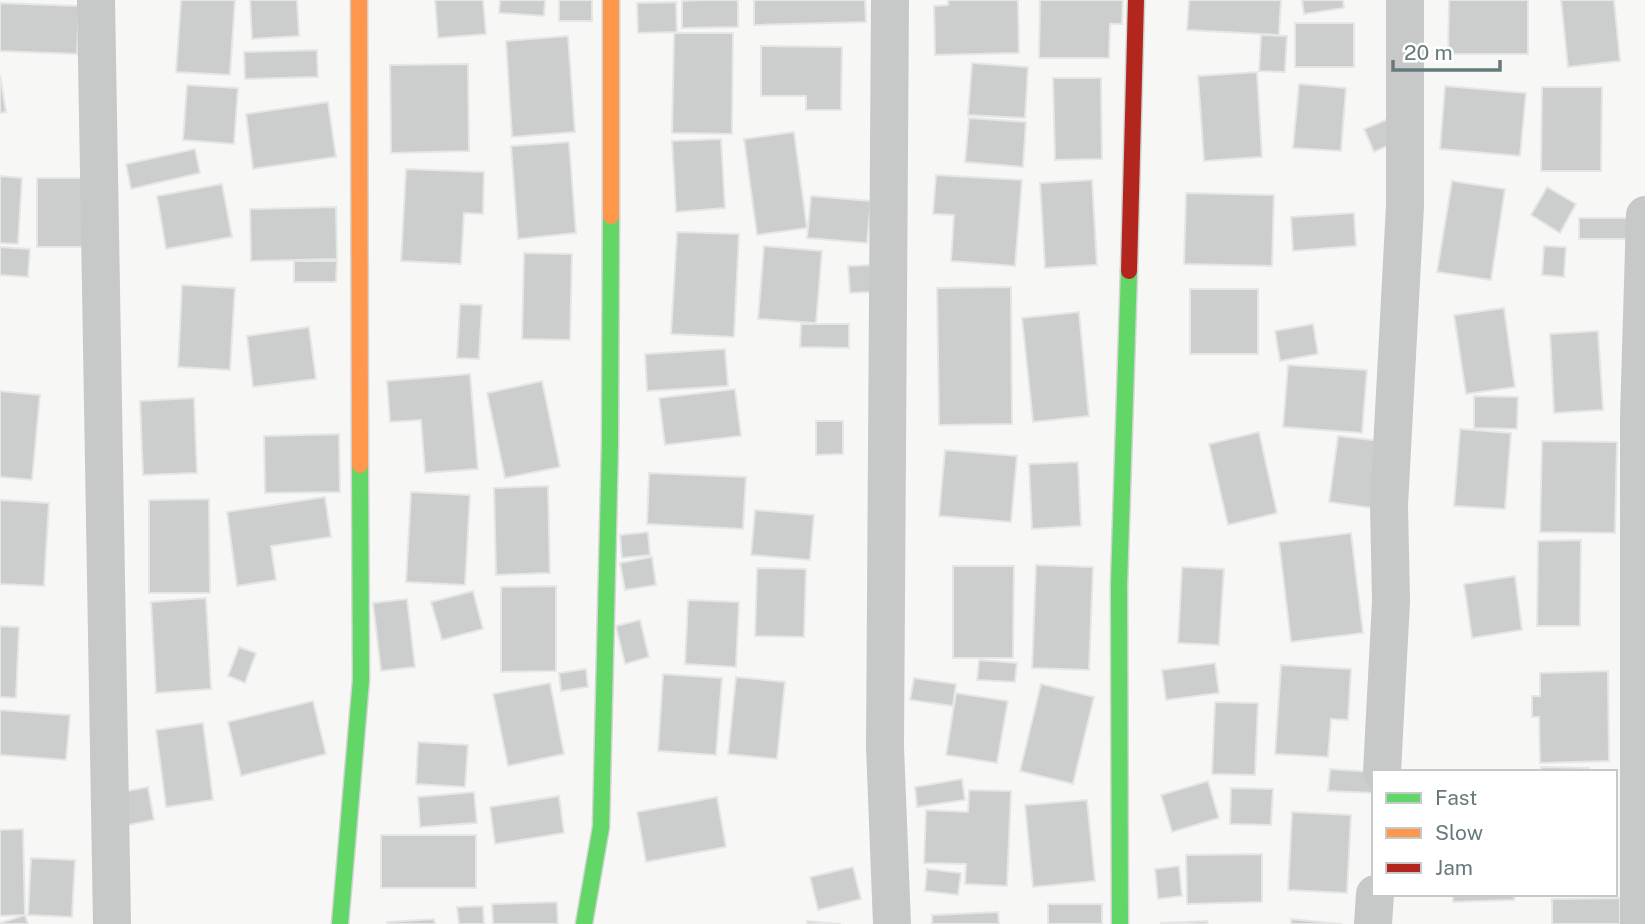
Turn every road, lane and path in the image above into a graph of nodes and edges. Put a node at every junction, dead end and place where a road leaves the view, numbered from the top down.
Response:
1 (96, 0) edge
2 (359, 0) edge
3 (611, 0) edge
4 (890, 0) edge
5 (1136, 0) edge
6 (1405, 0) edge
7 (1645, 215) edge
8 (1642, 418) edge
9 (1382, 770) edge
10 (1375, 896) edge
11 (112, 924) edge
12 (340, 924) edge
13 (584, 924) edge
14 (892, 924) edge
15 (1120, 924) edge
16 (1373, 924) edge
17 (1639, 924) edge

1 - 11 street
2 - 12 street
3 - 13 street
4 - 14 street
5 - 15 street
6 - 9 street
7 - 8 street
8 - 17 street
10 - 16 street

